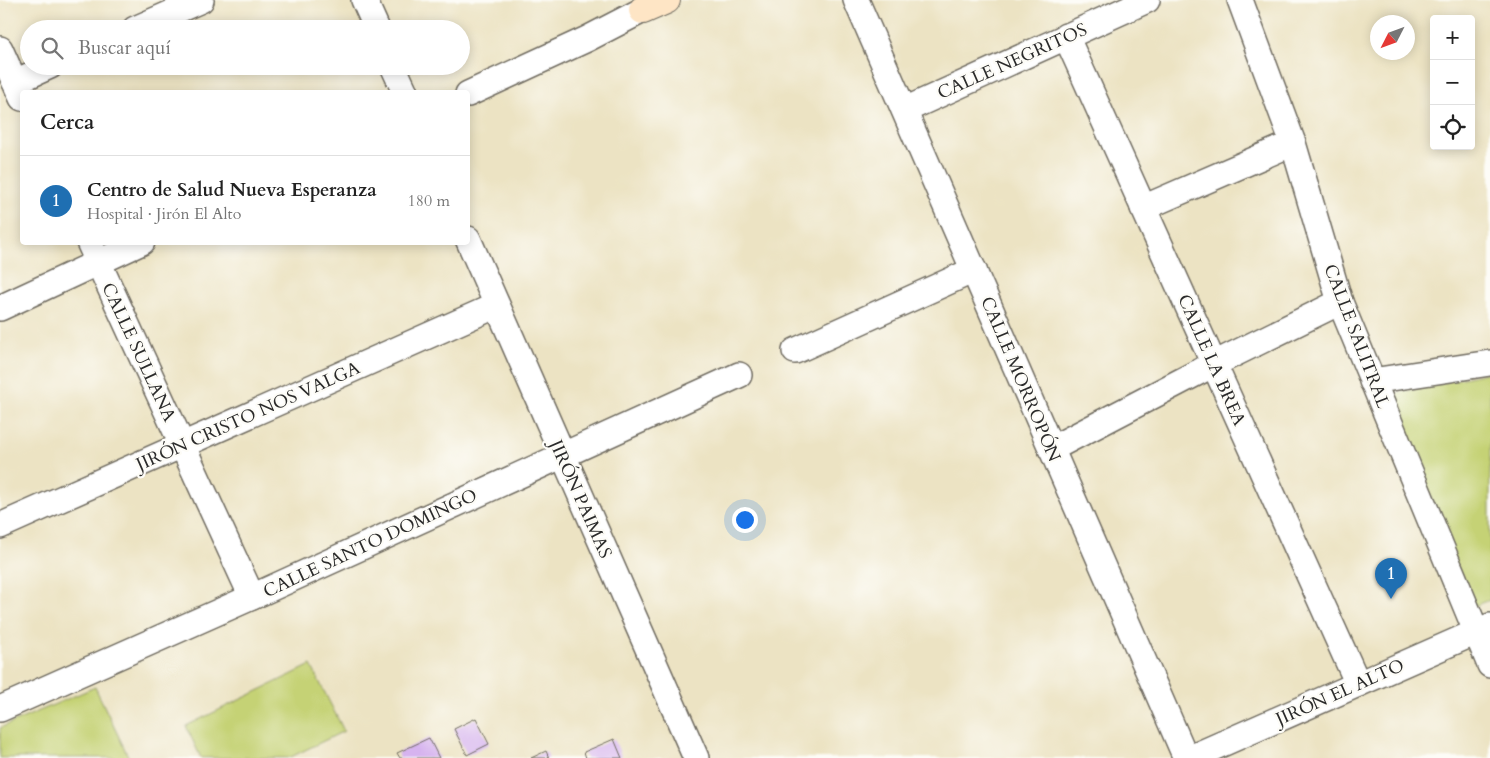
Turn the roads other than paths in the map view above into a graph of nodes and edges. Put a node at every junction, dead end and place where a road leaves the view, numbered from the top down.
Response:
1 (201, 0) edge
2 (364, 0) edge
3 (856, 0) edge
4 (1147, 0) edge
5 (1240, 0) edge
6 (655, 5) edge
7 (156, 20) edge
8 (373, 20) edge
9 (1066, 36) junction
10 (0, 49) edge
11 (38, 75) edge
12 (398, 75) edge
13 (19, 90) edge
14 (404, 90) edge
15 (470, 93) edge
16 (904, 110) junction
17 (1293, 143) junction
18 (1143, 208) junction
19 (470, 244) edge
20 (129, 245) edge
21 (94, 253) edge
22 (974, 270) junction
23 (1340, 302) junction
24 (496, 306) junction
25 (0, 308) edge
26 (795, 351) dead end
27 (1490, 363) edge
28 (1214, 364) junction
29 (739, 376) dead end
30 (1372, 381) junction
31 (182, 445) junction
32 (1051, 449) junction
33 (562, 455) junction
34 (0, 526) edge
35 (252, 597) junction
36 (1483, 629) edge
37 (1490, 665) edge
38 (1358, 684) junction
39 (0, 709) edge
40 (696, 758) edge
41 (1186, 758) edge
42 (1190, 758) edge

1 - 7 street
2 - 8 street
3 - 16 street, CALLE MORROPÓN
4 - 9 street, CALLE NEGRITOS
5 - 17 street, CALLE SALITRAL
6 - 15 street
9 - 16 street, CALLE NEGRITOS
9 - 18 street, CALLE LA BREA
10 - 13 street
11 - 13 street
12 - 14 street
16 - 22 street, CALLE MORROPÓN
17 - 18 street
17 - 23 street, CALLE SALITRAL
18 - 28 street, CALLE LA BREA
19 - 24 street, JIRÓN PAIMAS
20 - 21 street
21 - 25 street
21 - 31 street, CALLE SULLANA
22 - 26 street
22 - 32 street, CALLE MORROPÓN
23 - 28 street
23 - 30 street, CALLE SALITRAL
24 - 31 street, JIRÓN CRISTO NOS VALGA
24 - 33 street, JIRÓN PAIMAS
27 - 30 street
28 - 32 street
28 - 38 street, CALLE LA BREA
29 - 33 street, CALLE SANTO DOMINGO
30 - 36 street, CALLE SALITRAL
31 - 34 street, JIRÓN CRISTO NOS VALGA
31 - 35 street, CALLE SULLANA
32 - 41 street, CALLE MORROPÓN
33 - 35 street, CALLE SANTO DOMINGO
33 - 40 street, JIRÓN PAIMAS
35 - 39 street, CALLE SANTO DOMINGO
36 - 37 street, CALLE SALITRAL
36 - 38 street, JIRÓN EL ALTO
38 - 42 street, JIRÓN EL ALTO

